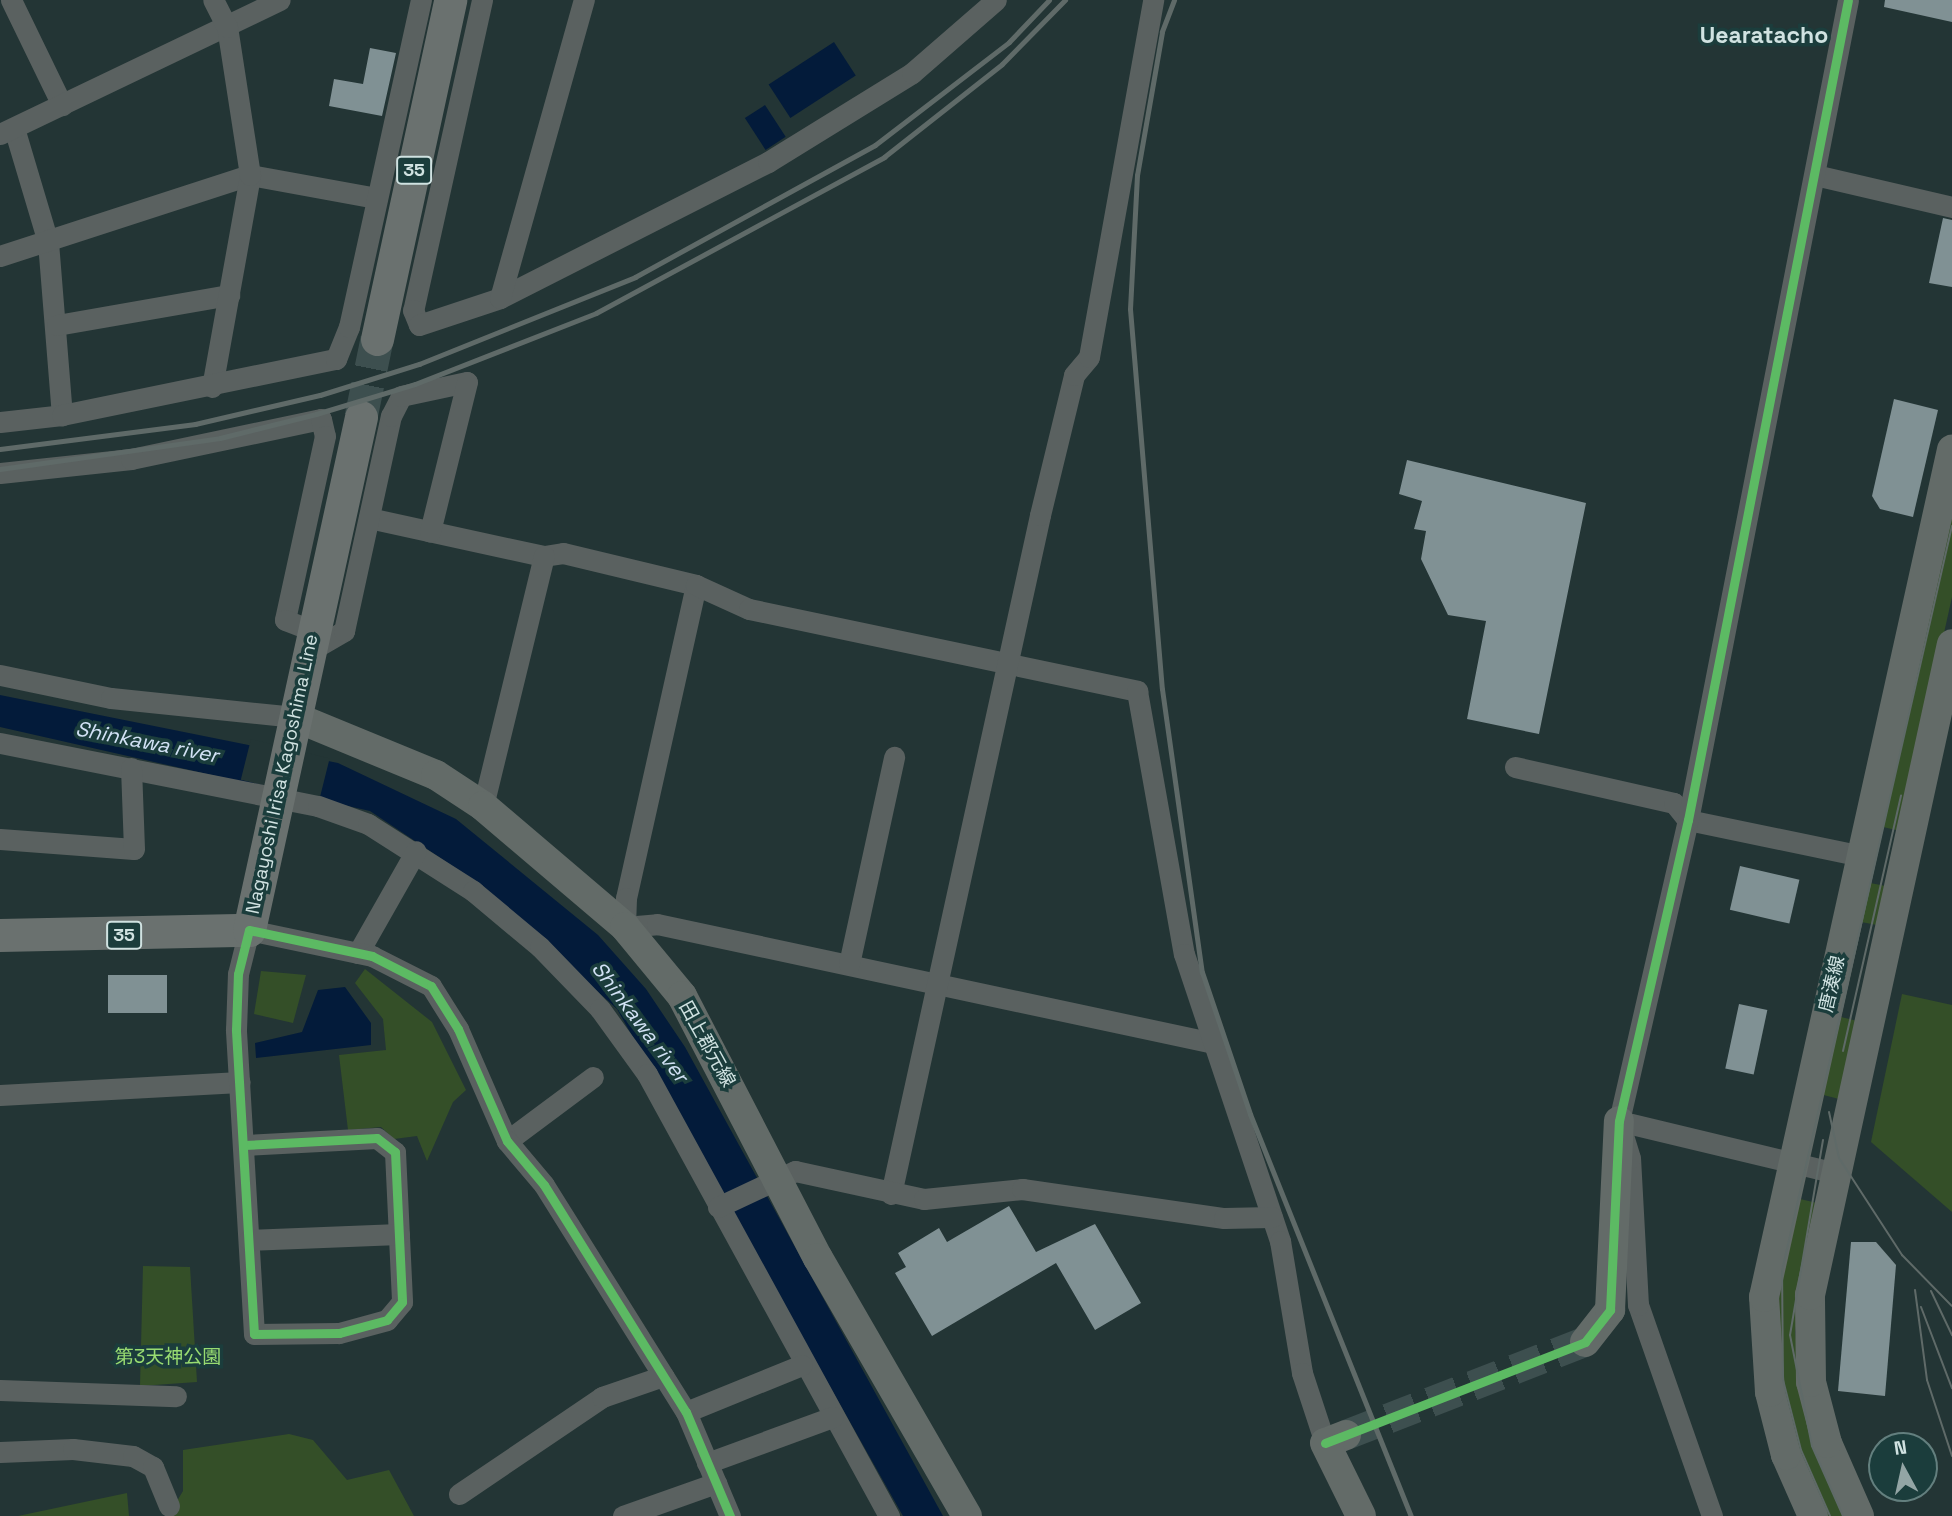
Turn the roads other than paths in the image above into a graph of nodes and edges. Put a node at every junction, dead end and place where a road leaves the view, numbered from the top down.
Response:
1 (11, 0) edge
2 (213, 0) edge
3 (280, 0) edge
4 (421, 0) edge
5 (450, 0) edge
6 (482, 0) edge
7 (584, 0) edge
8 (996, 0) edge
9 (1153, 0) edge
10 (1848, 0) edge
11 (226, 27) junction
12 (62, 106) junction
13 (7, 131) edge
14 (250, 175) junction
15 (1815, 175) junction
16 (377, 198) junction
17 (1952, 207) edge
18 (48, 242) junction
19 (0, 256) edge
20 (229, 295) junction
21 (500, 298) junction
22 (57, 325) junction
23 (377, 339) tunnel mouth
24 (212, 387) junction
25 (62, 415) junction
26 (361, 417) tunnel mouth
27 (0, 422) edge
28 (1952, 450) edge
29 (0, 473) edge
30 (369, 518) junction
31 (430, 532) junction
32 (544, 556) junction
33 (696, 585) junction
34 (311, 642) junction
35 (1952, 643) edge
36 (1007, 667) junction
37 (0, 674) edge
38 (295, 717) junction
39 (0, 743) edge
40 (894, 757) dead end
41 (1515, 767) dead end
42 (131, 768) junction
43 (278, 799) junction
44 (483, 806) junction
45 (1688, 820) junction
46 (0, 839) edge
47 (416, 851) junction
48 (1862, 856) junction
49 (625, 927) junction
50 (249, 930) junction
51 (0, 935) edge
52 (358, 953) junction
53 (849, 964) junction
54 (936, 982) junction
55 (1213, 1043) junction
56 (593, 1077) dead end
57 (240, 1082) junction
58 (0, 1096) edge
59 (1619, 1121) junction
60 (507, 1141) junction
61 (243, 1144) junction
62 (1791, 1166) junction
63 (1836, 1173) junction
64 (775, 1177) junction
65 (891, 1194) junction
66 (718, 1207) junction
67 (1272, 1217) junction
68 (399, 1234) junction
69 (249, 1240) junction
70 (1585, 1342) tunnel mouth
71 (802, 1365) junction
72 (663, 1376) junction
73 (0, 1390) edge
74 (176, 1396) dead end
75 (686, 1412) junction
76 (833, 1417) junction
77 (1336, 1439) joint
78 (0, 1452) edge
79 (707, 1463) junction
80 (716, 1483) junction
81 (459, 1494) dead end
82 (169, 1507) dead end
83 (623, 1516) edge
84 (730, 1516) edge
85 (889, 1516) edge
86 (967, 1516) edge
87 (1362, 1516) edge
88 (1712, 1516) edge
89 (1813, 1516) edge
90 (1859, 1516) edge

1 - 12 street
2 - 11 street
3 - 11 street
4 - 16 street
5 - 23 main road, 35
6 - 21 street
7 - 21 street
8 - 21 street
9 - 36 street
10 - 15 street
11 - 12 street
11 - 14 street
12 - 13 street
13 - 18 street
14 - 16 street
14 - 18 street
14 - 20 street
15 - 17 street
15 - 45 street
16 - 24 street
18 - 19 street
18 - 22 street
20 - 22 street
20 - 24 street
22 - 25 street
24 - 25 street
25 - 27 street
26 - 34 main road, Nagayoshi Irisa Kagoshima Line
28 - 48 street, 唐湊線
29 - 34 street
30 - 31 street
30 - 31 street
30 - 34 street
31 - 32 street
32 - 33 street
32 - 44 street
33 - 36 street
33 - 49 street
34 - 38 main road, Nagayoshi Irisa Kagoshima Line
35 - 63 street
36 - 54 street
36 - 55 street
37 - 38 street
38 - 43 main road, Nagayoshi Irisa Kagoshima Line
38 - 44 street, 田上郡元線
39 - 42 street
40 - 53 street
41 - 45 street
42 - 43 street
42 - 46 street
43 - 47 street
43 - 50 main road, Nagayoshi Irisa Kagoshima Line
44 - 49 street, 田上郡元線
45 - 48 street
45 - 59 street
47 - 52 street
47 - 66 street
48 - 62 street, 唐湊線
49 - 53 street
49 - 64 street, 田上郡元線
50 - 51 main road, Nagayoshi Irisa Kagoshima Line / 35
50 - 52 street
50 - 57 street
52 - 60 street
53 - 54 street
54 - 55 street
54 - 65 street
55 - 67 street
56 - 60 street
57 - 58 street
57 - 61 street
59 - 62 street
59 - 70 street
59 - 88 street
60 - 72 street
61 - 68 street
61 - 69 street
62 - 63 street
62 - 89 street, 唐湊線
63 - 90 street
64 - 65 street
64 - 66 street
64 - 86 street, 田上郡元線
65 - 67 street
66 - 71 street
67 - 77 street
68 - 69 street
68 - 69 street
71 - 75 street
71 - 76 street
72 - 75 street
72 - 81 street
73 - 74 street
75 - 79 street
76 - 79 street
76 - 85 street
77 - 87 street
78 - 82 street
79 - 80 street
80 - 83 street
80 - 84 street

